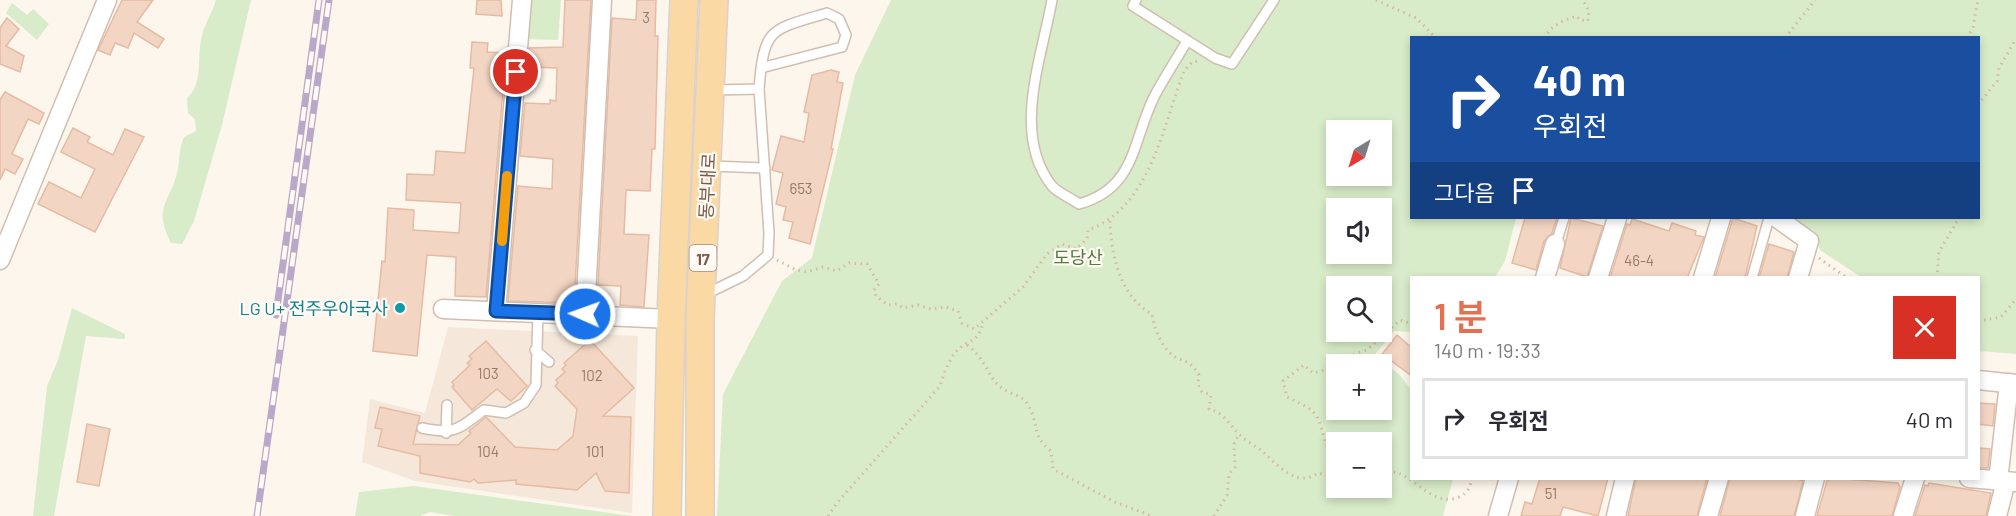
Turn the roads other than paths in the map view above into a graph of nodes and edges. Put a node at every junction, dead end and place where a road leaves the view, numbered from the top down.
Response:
1 (107, 0) edge
2 (522, 0) edge
3 (602, 0) edge
4 (684, 0) edge
5 (714, 0) edge
6 (1052, 0) edge
7 (1136, 0) edge
8 (1274, 0) edge
9 (1187, 41) junction
10 (761, 68) junction
11 (759, 89) junction
12 (711, 90) junction
13 (708, 166) junction
14 (765, 168) junction
15 (1564, 219) edge
16 (1617, 219) edge
17 (1720, 219) edge
18 (1769, 219) edge
19 (1778, 219) edge
20 (1557, 240) joint
21 (0, 260) edge
22 (1546, 276) edge
23 (1599, 276) edge
24 (1704, 276) edge
25 (1753, 276) edge
26 (1799, 276) edge
27 (701, 296) junction
28 (443, 309) dead end
29 (496, 311) junction
30 (538, 312) junction
31 (585, 314) junction
32 (671, 319) junction
33 (535, 350) junction
34 (549, 362) dead end
35 (1980, 380) edge
36 (2012, 383) edge
37 (447, 405) dead end
38 (422, 428) dead end
39 (446, 433) junction
40 (1980, 479) edge
41 (1508, 480) edge
42 (1625, 480) edge
43 (1718, 480) edge
44 (1814, 480) edge
45 (1914, 480) edge
46 (2007, 481) edge
47 (668, 516) edge
48 (699, 516) edge
49 (1498, 516) edge
50 (1616, 516) edge
51 (1708, 516) edge
52 (1805, 516) edge
53 (1903, 516) edge
54 (1997, 516) edge

1 - 21 street
2 - 29 street
3 - 31 street
4 - 32 main road, 동부대로 / 17
5 - 12 main road, 동부대로 / 17
6 - 9 lane
7 - 9 lane
8 - 9 lane
10 - 10 lane
10 - 11 lane
11 - 12 lane
11 - 14 lane
12 - 13 main road, 동부대로 / 17
13 - 14 lane
13 - 27 main road, 동부대로 / 17
14 - 27 lane
15 - 20 lane
16 - 23 street
17 - 24 street
18 - 25 lane
19 - 26 street
20 - 22 street
27 - 48 main road, 동부대로 / 17
28 - 29 street
29 - 30 street
30 - 31 street
30 - 33 lane
31 - 32 street
32 - 47 main road, 동부대로 / 17
33 - 34 lane
33 - 39 lane
35 - 36 street
36 - 46 street
37 - 39 lane
38 - 39 lane
40 - 46 street
41 - 49 street
42 - 50 street
43 - 51 street
44 - 52 street
45 - 53 street
46 - 54 street

